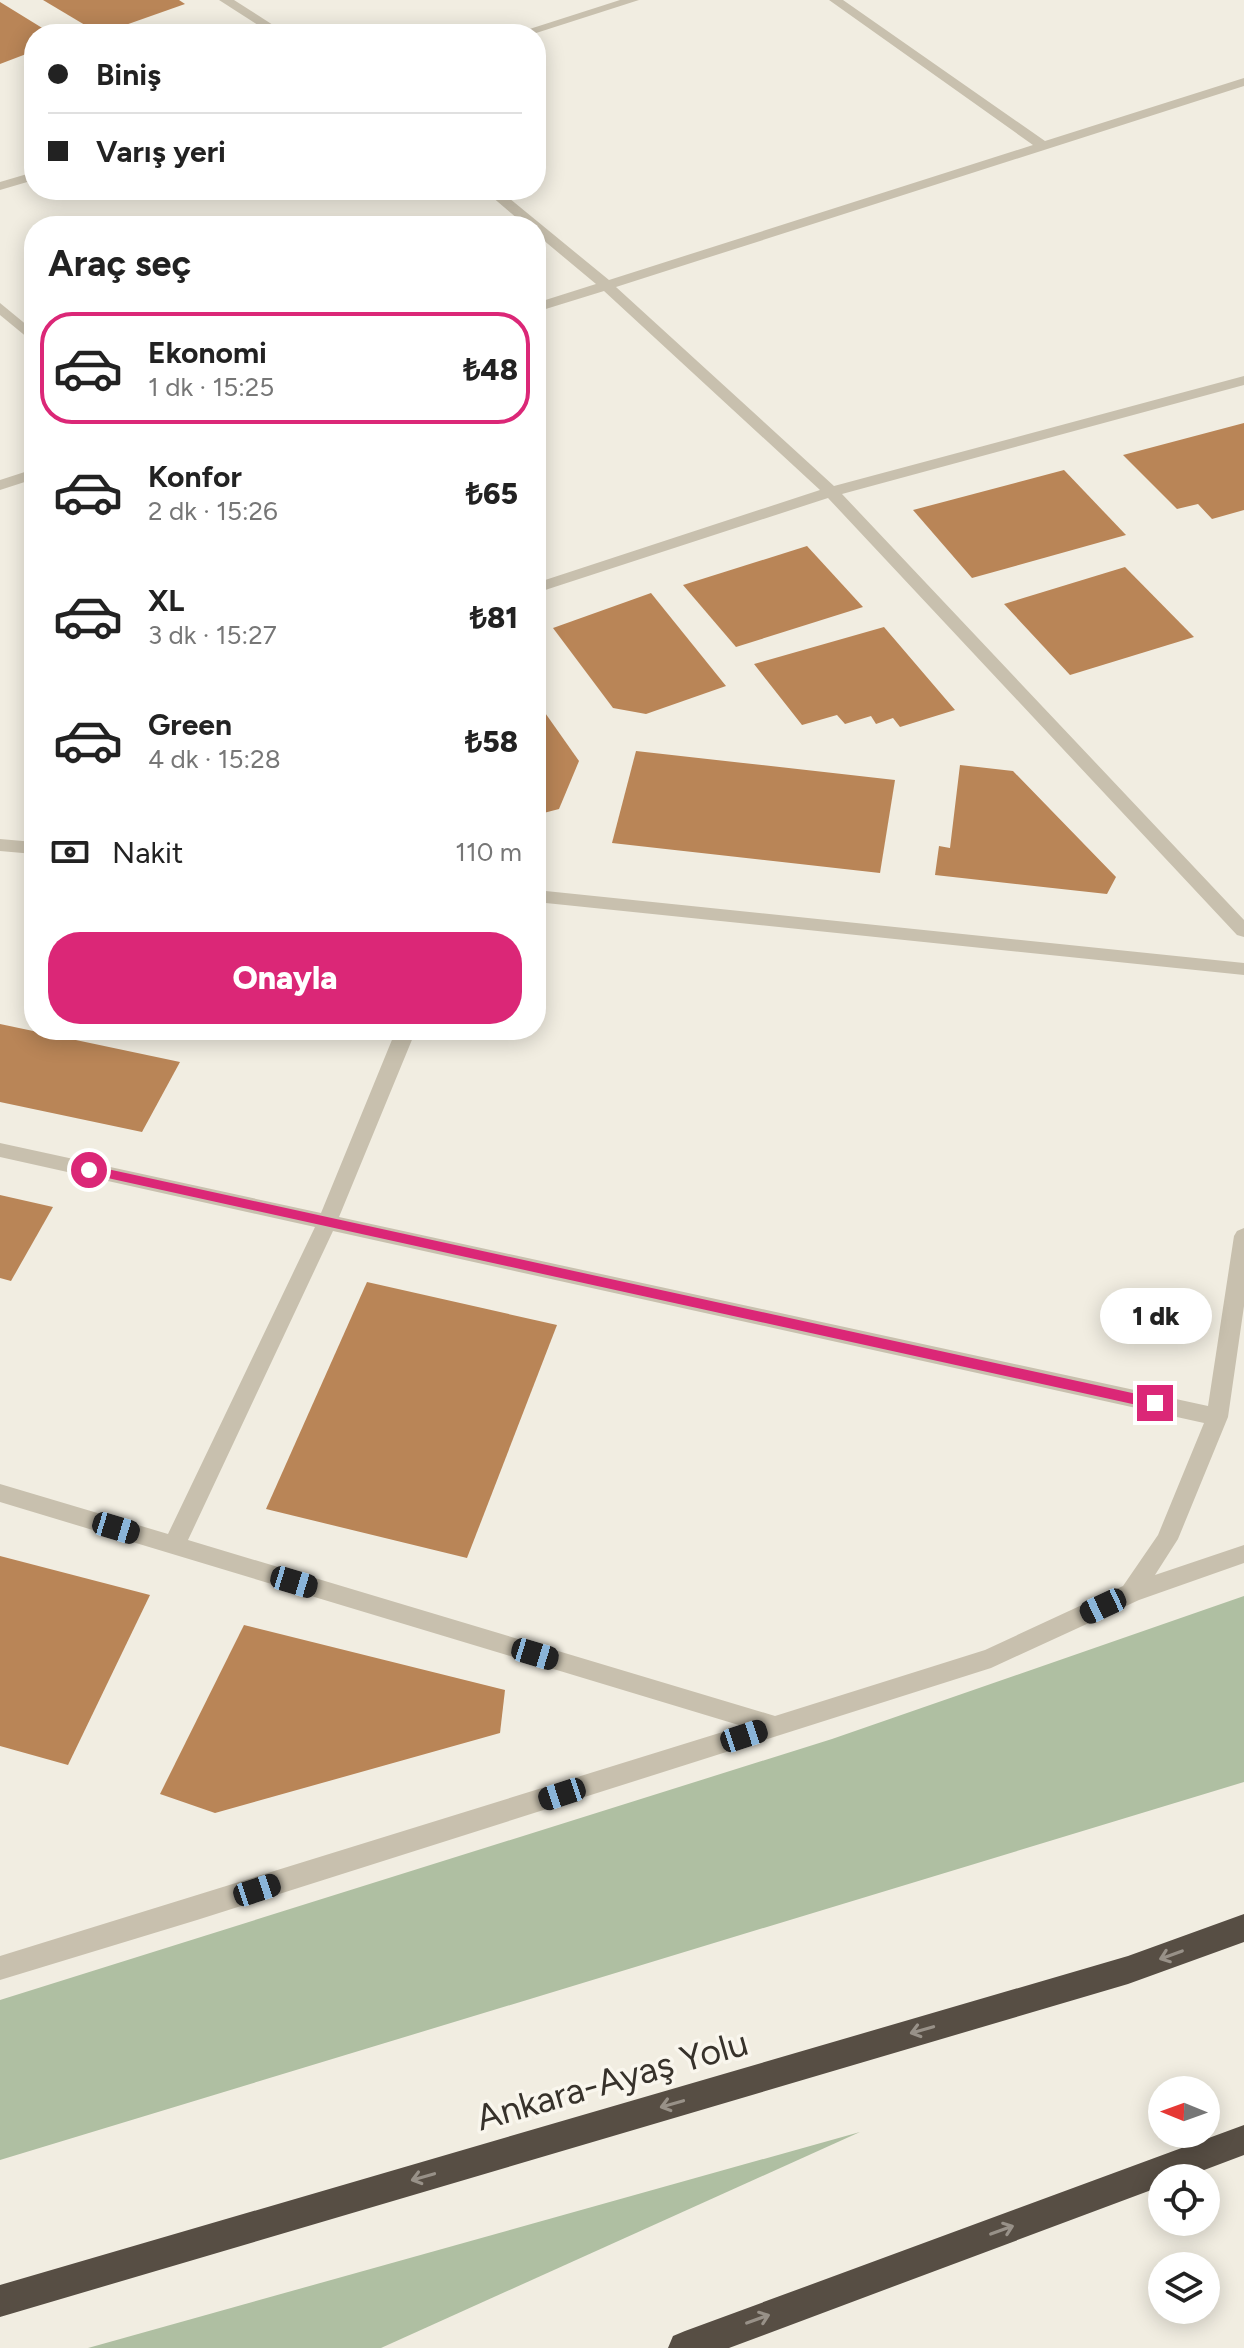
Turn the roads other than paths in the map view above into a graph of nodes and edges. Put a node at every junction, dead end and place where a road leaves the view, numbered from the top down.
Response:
1 (225, 0) edge
2 (633, 0) edge
3 (835, 0) edge
4 (265, 24) edge
5 (546, 26) edge
6 (1244, 82) edge
7 (1043, 146) junction
8 (24, 179) edge
9 (0, 186) edge
10 (503, 200) edge
11 (522, 216) edge
12 (546, 236) edge
13 (606, 285) junction
14 (546, 305) edge
15 (0, 307) edge
16 (24, 330) edge
17 (1244, 380) edge
18 (24, 477) edge
19 (0, 485) edge
20 (831, 492) junction
21 (546, 585) edge
22 (0, 845) edge
23 (24, 847) edge
24 (546, 897) edge
25 (1244, 931) edge
26 (1244, 969) edge
27 (402, 1040) edge
28 (0, 1150) edge
29 (327, 1222) junction
30 (1244, 1236) edge
31 (1217, 1417) junction
32 (0, 1493) edge
33 (174, 1546) junction
34 (1244, 1554) edge
35 (1131, 1593) junction
36 (775, 1726) junction
37 (1244, 1928) edge
38 (0, 1968) edge
39 (1244, 2140) edge
40 (0, 2301) edge
41 (685, 2348) edge

1 - 4 street
2 - 5 street
3 - 7 street
6 - 7 street
7 - 13 street
8 - 9 street
10 - 11 street
12 - 13 street
13 - 14 street
13 - 20 street
15 - 16 street
17 - 20 street
18 - 19 street
20 - 21 street
20 - 25 street
22 - 23 street
24 - 26 street
27 - 29 street
28 - 29 street
29 - 31 street
29 - 33 street
30 - 31 street
31 - 35 street
32 - 33 street
33 - 36 street
34 - 35 street
35 - 36 street
36 - 38 street
37 -> 40 highway, Ankara-Ayaş Yolu
41 -> 39 highway

